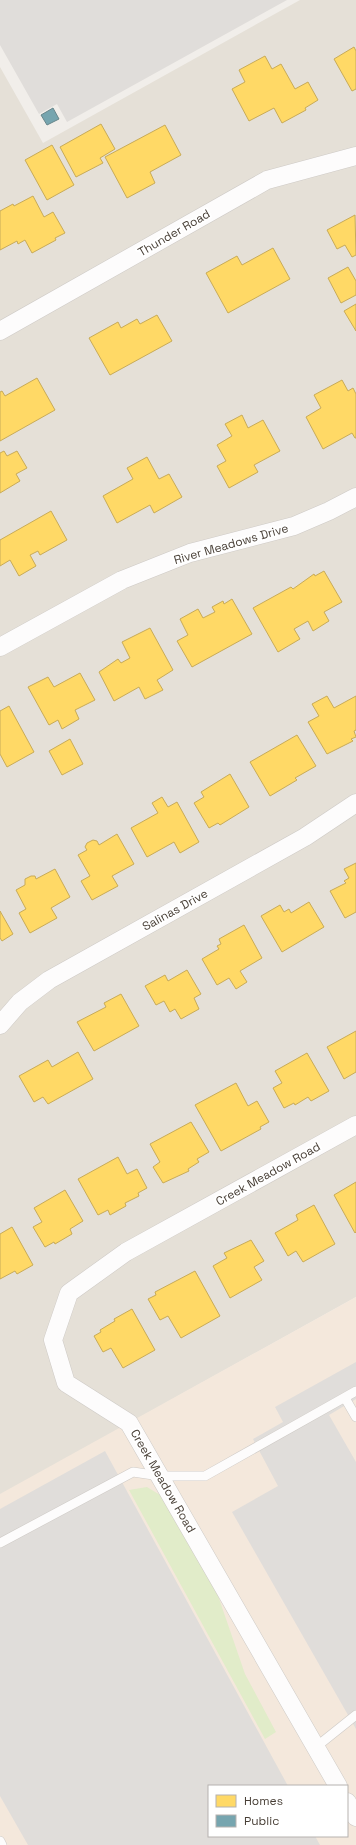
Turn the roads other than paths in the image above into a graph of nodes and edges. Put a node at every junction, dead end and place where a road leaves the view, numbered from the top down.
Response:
1 (356, 156) edge
2 (0, 331) edge
3 (356, 496) edge
4 (0, 647) edge
5 (356, 803) edge
6 (0, 1025) edge
7 (356, 1125) edge
8 (356, 1391) edge
9 (345, 1398) junction
10 (356, 1417) edge
11 (160, 1476) junction
12 (0, 1543) edge
13 (356, 1715) edge
14 (316, 1747) junction
15 (337, 1785) edge
16 (348, 1804) edge
17 (356, 1817) edge
18 (0, 1841) edge
19 (2, 1845) edge

1 - 2 street, Thunder Road
3 - 4 street, River Meadows Drive
5 - 6 street, Salinas Drive
7 - 11 street, Creek Meadow Road
8 - 9 lane
9 - 10 lane
9 - 11 lane
11 - 12 lane
11 - 14 street, Creek Meadow Road
13 - 14 lane
14 - 15 street, Creek Meadow Road
16 - 17 street
18 - 19 lane

